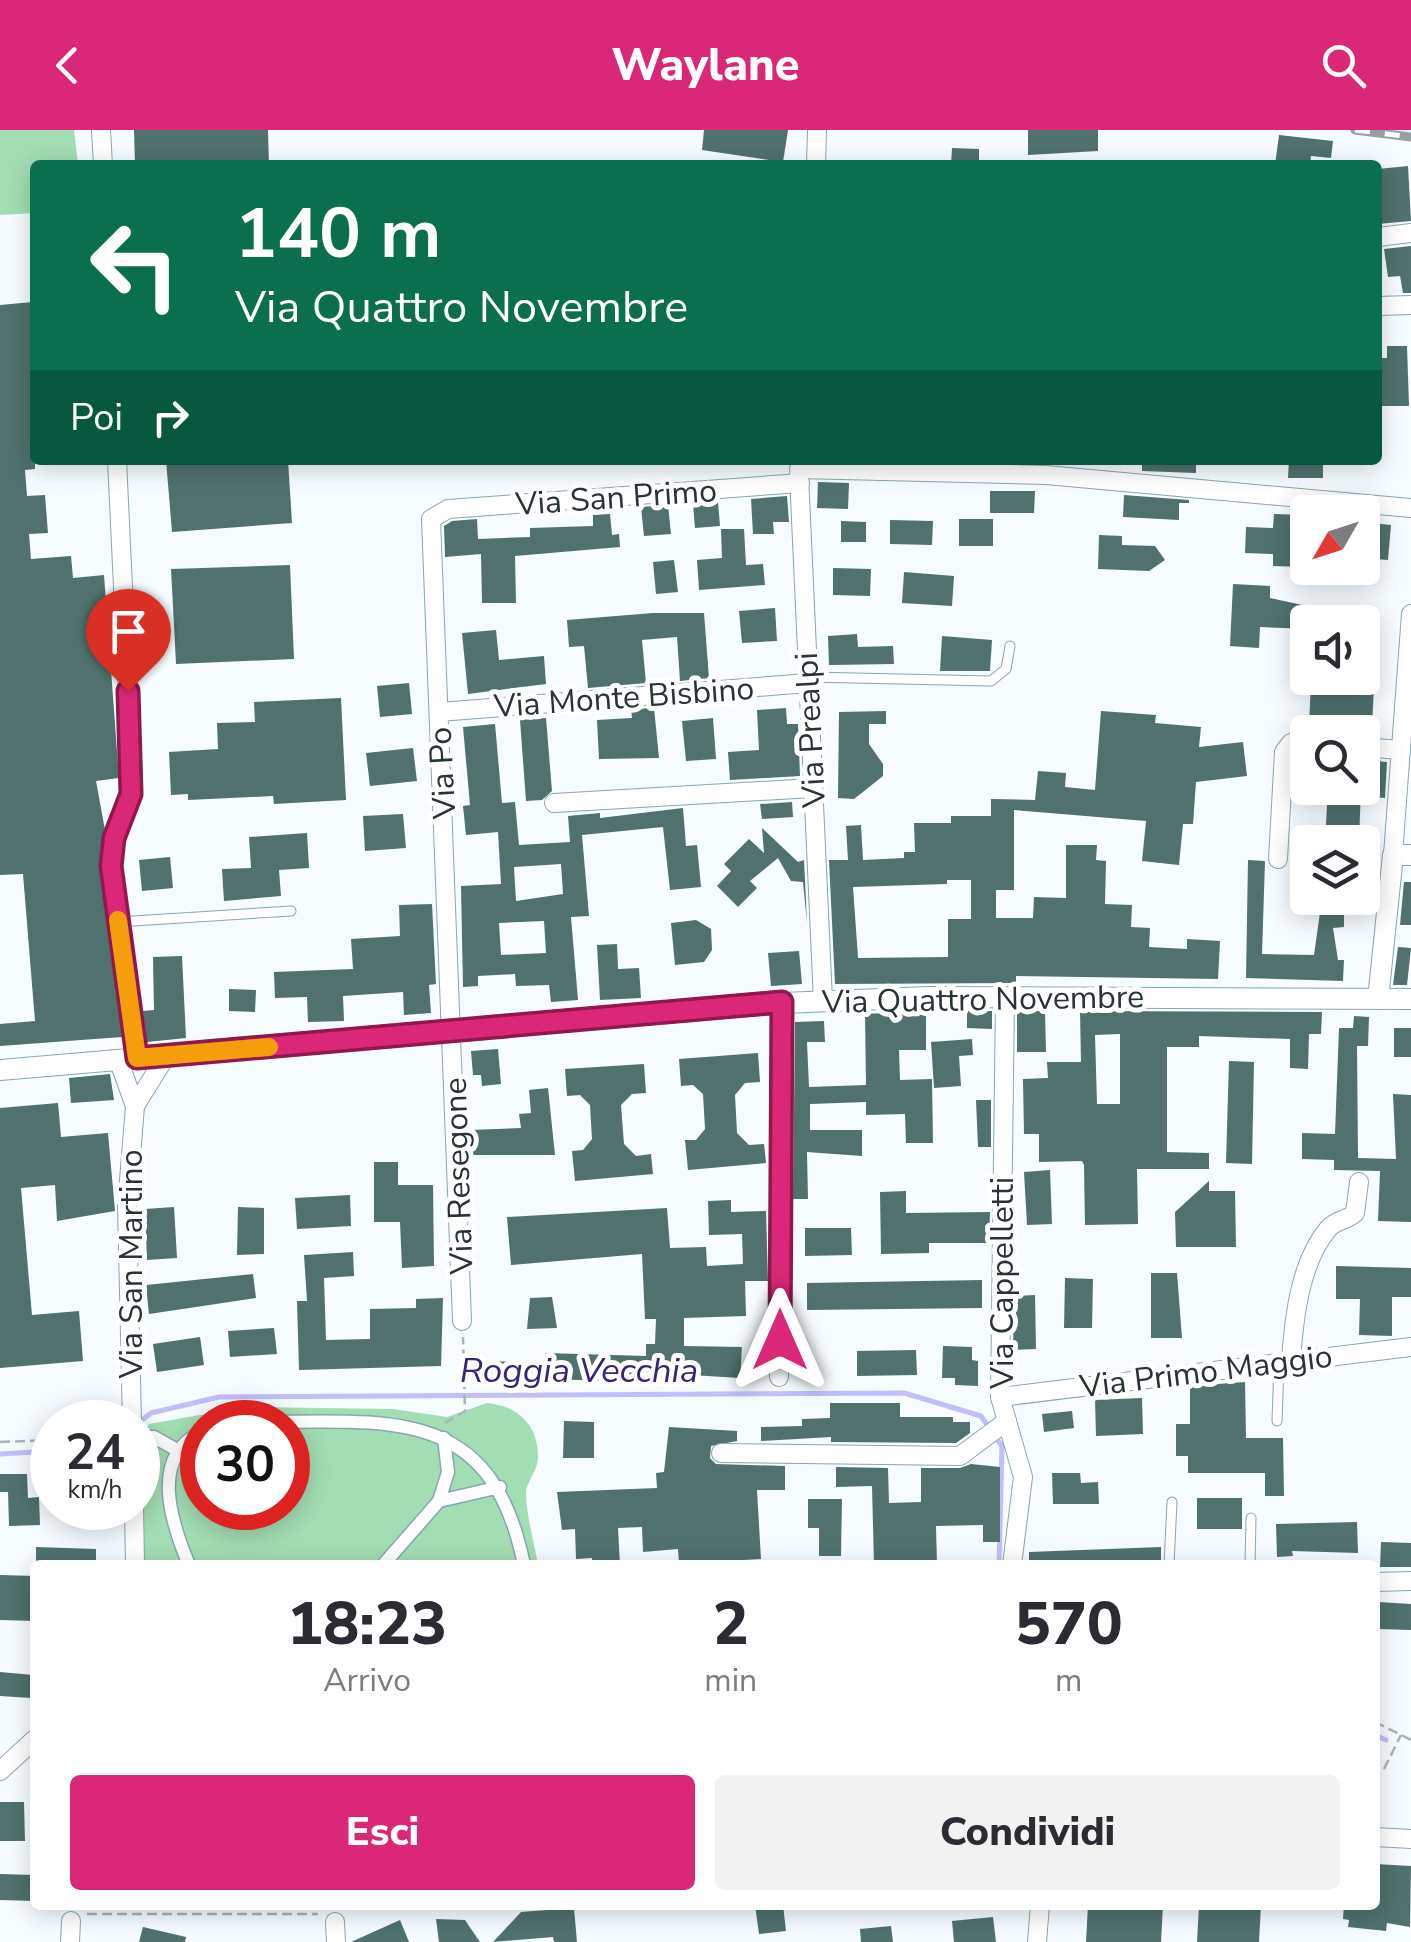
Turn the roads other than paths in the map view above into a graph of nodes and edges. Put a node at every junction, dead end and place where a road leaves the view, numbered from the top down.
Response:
1 (101, 130) edge
2 (817, 130) edge
3 (103, 160) edge
4 (816, 160) edge
5 (1411, 232) edge
6 (1382, 237) edge
7 (1411, 304) edge
8 (1382, 306) edge
9 (117, 465) edge
10 (799, 471) edge
11 (1411, 508) edge
12 (434, 515) joint
13 (1411, 619) edge
14 (1010, 646) dead end
15 (808, 680) junction
16 (439, 712) junction
17 (1290, 744) edge
18 (1380, 748) edge
19 (1400, 750) junction
20 (813, 788) junction
21 (554, 803) dead end
22 (1402, 855) edge
23 (1278, 859) dead end
24 (291, 912) dead end
25 (118, 922) junction
26 (1005, 996) junction
27 (1378, 999) junction
28 (1411, 999) edge
29 (823, 1001) junction
30 (782, 1002) junction
31 (454, 1031) junction
32 (166, 1056) junction
33 (128, 1058) junction
34 (0, 1070) edge
35 (135, 1106) junction
36 (1358, 1182) dead end
37 (462, 1321) road end
38 (1411, 1347) edge
39 (1285, 1360) junction
40 (780, 1377) dead end
41 (1000, 1397) junction
42 (131, 1400) edge
43 (1278, 1421) dead end
44 (310, 1423) edge
45 (997, 1428) junction
46 (440, 1437) junction
47 (160, 1440) edge
48 (180, 1448) edge
49 (177, 1450) junction
50 (721, 1453) dead end
51 (500, 1487) junction
52 (439, 1501) junction
53 (1172, 1502) dead end
54 (1251, 1518) dead end
55 (134, 1530) edge
56 (135, 1560) edge
57 (188, 1560) edge
58 (387, 1560) edge
59 (522, 1560) edge
60 (1013, 1560) edge
61 (1169, 1560) edge
62 (1250, 1560) edge
63 (1411, 1581) edge
64 (1380, 1582) edge
65 (30, 1744) edge
66 (0, 1771) edge
67 (1380, 1837) edge
68 (1411, 1839) edge
69 (1040, 1910) edge
70 (71, 1921) road end
71 (336, 1922) road end
72 (70, 1942) edge
73 (336, 1942) edge
74 (1038, 1942) edge

1 - 3 street
2 - 4 street
5 - 6 street
7 - 8 street
9 - 25 street
10 - 11 street, Via San Primo
10 - 12 street, Via San Primo
10 - 15 street, Via Prealpi
12 - 16 street, Via Po
13 - 19 street
14 - 15 lane
15 - 16 street, Via Monte Bisbino
15 - 20 street, Via Prealpi
16 - 31 street, Via Po
17 - 23 street
18 - 19 street
19 - 22 street
20 - 21 street
20 - 29 street, Via Prealpi
22 - 27 street
24 - 25 lane
25 - 33 street
26 - 27 street, Via Quattro Novembre
26 - 29 street, Via Quattro Novembre
26 - 41 street, Via Cappelletti
27 - 28 street, Via Quattro Novembre
29 - 30 street, Via Quattro Novembre
30 - 31 street, Via Quattro Novembre
30 - 40 street
31 - 32 street, Via Quattro Novembre
31 - 37 street, Via Resegone
32 - 33 street, Via Quattro Novembre
32 - 35 street
33 - 34 street, Via Quattro Novembre
33 - 35 street
35 - 42 street, Via San Martino
36 - 39 street
38 - 39 street, Via Primo Maggio
39 - 41 street, Via Primo Maggio
39 - 43 lane
41 - 45 street, Via Cappelletti
44 - 46 street
45 - 50 street
45 - 60 street, Via Cappelletti
46 - 51 street
46 - 52 street
47 - 49 street
48 - 49 street
49 - 57 street
51 - 52 street
51 - 59 street
52 - 58 street
53 - 61 lane
54 - 62 lane
55 - 56 street
63 - 64 street
65 - 66 street
67 - 68 street
69 - 74 street
70 - 72 street
71 - 73 street

